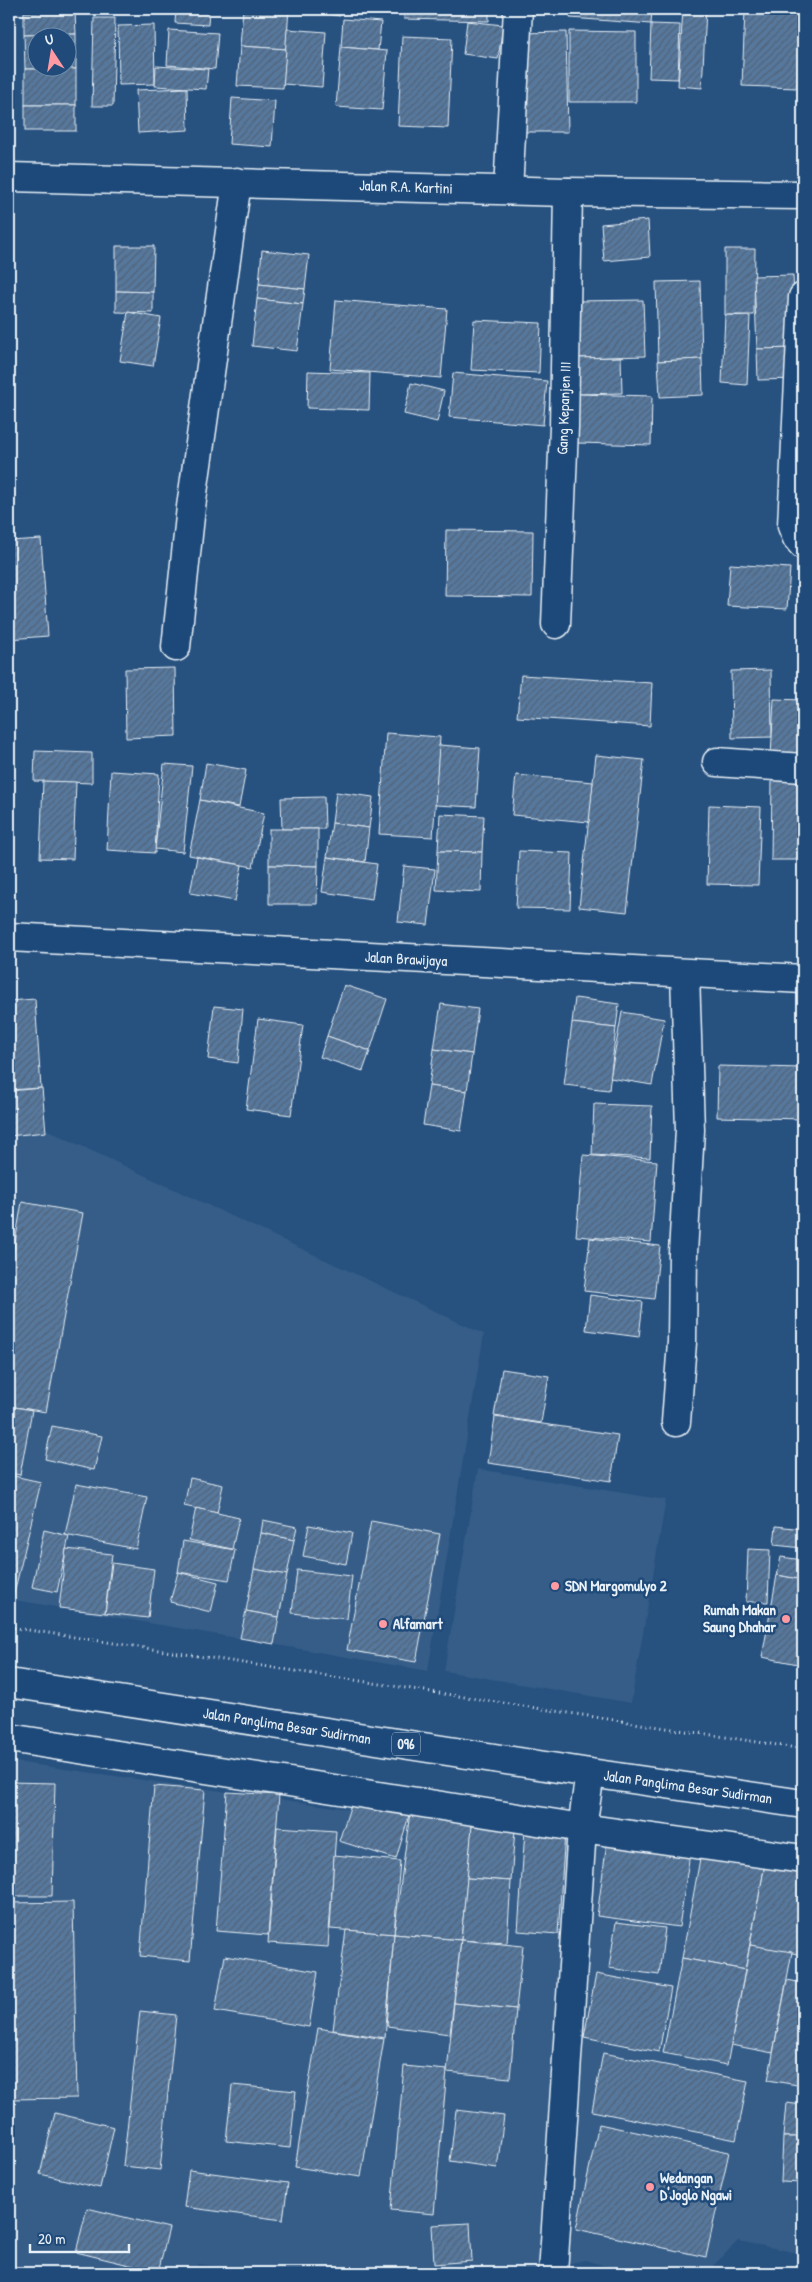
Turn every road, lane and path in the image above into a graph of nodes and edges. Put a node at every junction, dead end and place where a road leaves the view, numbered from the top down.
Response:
1 (518, 9) edge
2 (9, 177) edge
3 (237, 182) junction
4 (508, 190) junction
5 (568, 192) junction
6 (803, 195) edge
7 (803, 297) edge
8 (803, 545) edge
9 (556, 624) dead end
10 (176, 647) dead end
11 (718, 762) dead end
12 (803, 768) edge
13 (9, 936) edge
14 (685, 974) junction
15 (803, 979) edge
16 (676, 1422) dead end
17 (9, 1626) edge
18 (9, 1683) edge
19 (9, 1738) edge
20 (803, 1749) edge
21 (590, 1773) junction
22 (803, 1804) edge
23 (582, 1828) junction
24 (803, 1860) edge
25 (553, 2273) edge

1 - 4 street
2 - 3 street, Jalan R.A. Kartini
3 - 4 street, Jalan R.A. Kartini
3 - 10 street
4 - 5 street, Jalan R.A. Kartini
5 - 6 street, Jalan R.A. Kartini
5 - 9 street, Gang Kepanjen III
7 - 8 street
11 - 12 street
13 - 14 street, Jalan Brawijaya
14 - 15 street, Jalan Brawijaya
14 - 16 street
17 - 20 path
18 - 21 street, Jalan Panglima Besar Sudirman / 096
19 - 23 street
21 - 22 street, Jalan Panglima Besar Sudirman / 096
21 - 23 street
23 - 24 street
23 - 25 street

